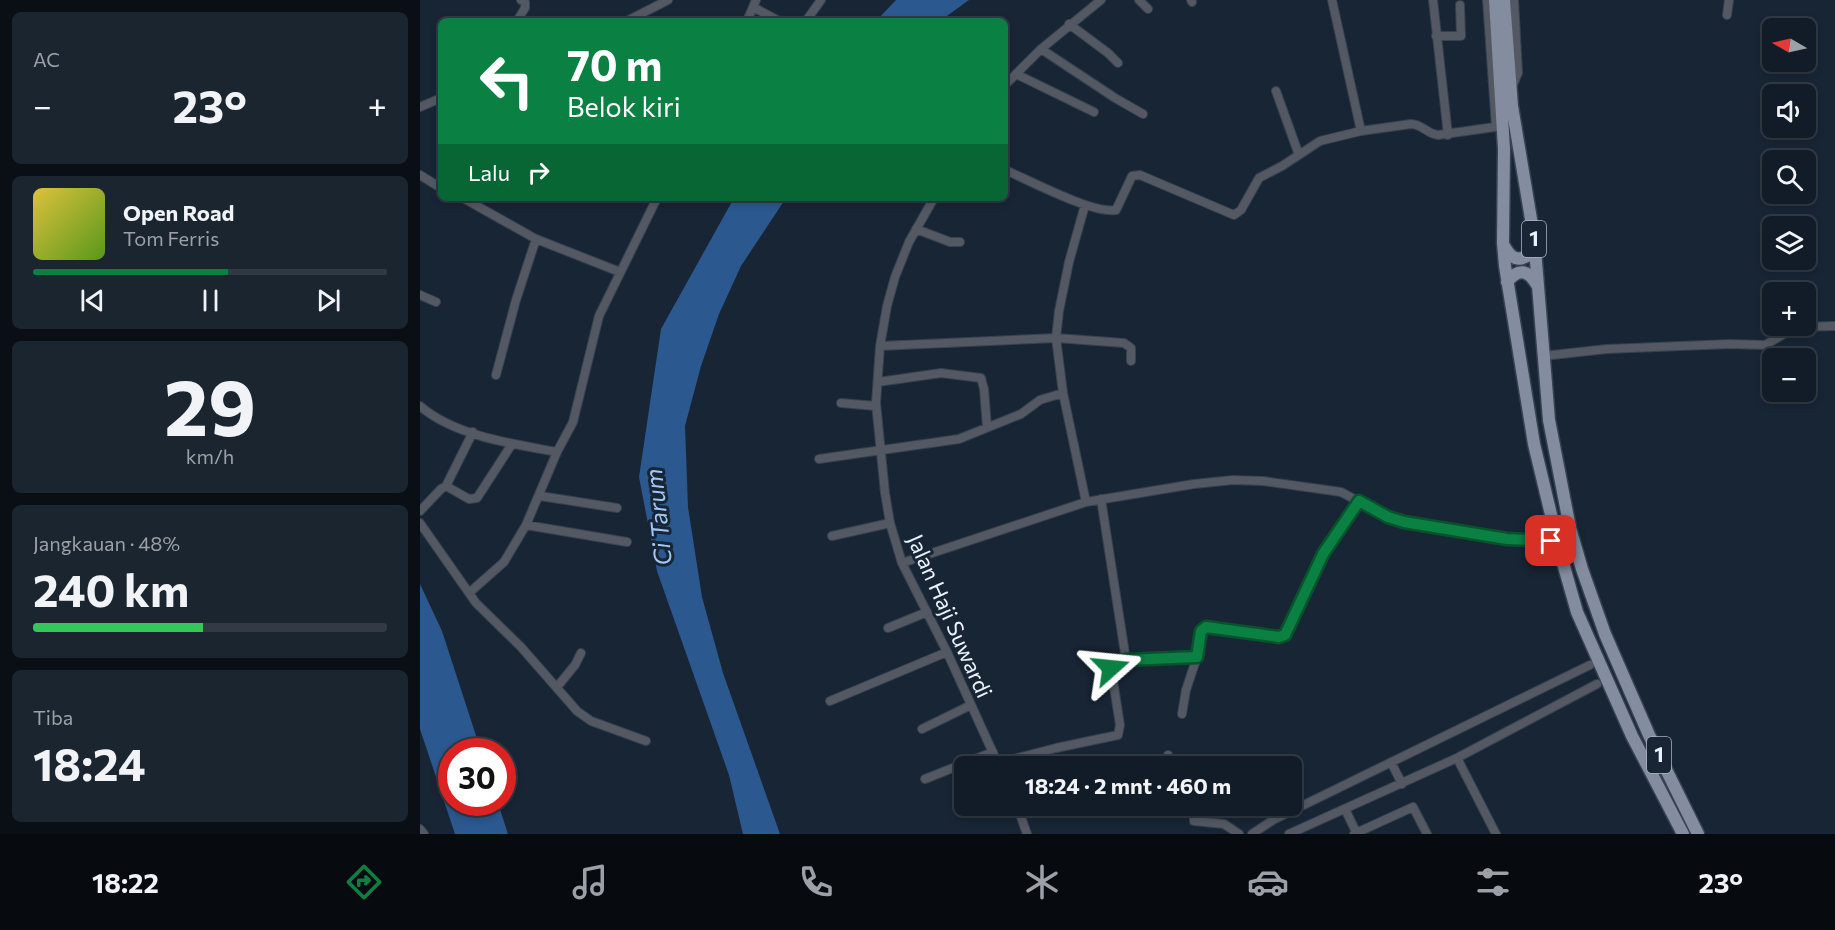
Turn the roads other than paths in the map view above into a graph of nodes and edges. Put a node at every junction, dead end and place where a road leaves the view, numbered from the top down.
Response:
1 (521, 0) edge
2 (668, 0) edge
3 (821, 0) edge
4 (1101, 0) edge
5 (1139, 0) edge
6 (1332, 0) edge
7 (1433, 0) edge
8 (1487, 0) edge
9 (1495, 0) edge
10 (1504, 0) edge
11 (1514, 0) edge
12 (1729, 0) edge
13 (754, 3) edge
14 (1460, 5) dead end
15 (1148, 9) dead end
16 (1727, 15) dead end
17 (519, 18) edge
18 (633, 18) edge
19 (748, 18) edge
20 (775, 18) edge
21 (808, 18) edge
22 (1069, 24) junction
23 (1436, 36) junction
24 (1041, 49) junction
25 (1118, 63) dead end
26 (1016, 74) junction
27 (1008, 81) edge
28 (1276, 91) dead end
29 (1510, 93) junction
30 (438, 99) edge
31 (420, 107) edge
32 (1094, 112) dead end
33 (1143, 114) dead end
34 (1499, 127) junction
35 (1361, 131) junction
36 (1448, 135) junction
37 (1299, 155) junction
38 (1008, 171) edge
39 (420, 175) edge
40 (438, 186) edge
41 (472, 201) edge
42 (656, 201) edge
43 (930, 201) edge
44 (1085, 205) junction
45 (916, 229) junction
46 (1534, 237) junction
47 (536, 239) junction
48 (960, 242) dead end
49 (1503, 243) junction
50 (620, 272) junction
51 (1507, 282) junction
52 (1538, 286) junction
53 (420, 295) edge
54 (436, 302) dead end
55 (1835, 326) edge
56 (1056, 338) junction
57 (880, 346) junction
58 (1543, 356) junction
59 (1131, 361) dead end
60 (496, 375) dead end
61 (878, 382) junction
62 (1063, 393) junction
63 (841, 403) dead end
64 (420, 406) edge
65 (876, 406) junction
66 (987, 428) junction
67 (472, 432) junction
68 (512, 444) junction
69 (880, 450) junction
70 (557, 452) junction
71 (819, 459) dead end
72 (447, 486) junction
73 (540, 496) junction
74 (1101, 499) junction
75 (1359, 501) junction
76 (1086, 502) junction
77 (617, 508) dead end
78 (420, 511) edge
79 (420, 523) edge
80 (890, 523) junction
81 (526, 525) junction
82 (832, 536) dead end
83 (1551, 541) dead end
84 (627, 542) dead end
85 (902, 563) junction
86 (469, 592) junction
87 (927, 612) junction
88 (888, 628) dead end
89 (947, 652) junction
90 (581, 653) dead end
91 (1197, 657) junction
92 (1126, 660) junction
93 (1590, 666) dead end
94 (1597, 684) dead end
95 (557, 687) junction
96 (830, 701) dead end
97 (970, 705) junction
98 (1182, 714) dead end
99 (922, 729) dead end
100 (646, 741) dead end
101 (993, 752) junction
102 (995, 756) edge
103 (1029, 756) edge
104 (1457, 758) junction
105 (1391, 762) junction
106 (925, 779) dead end
107 (1402, 784) junction
108 (1345, 809) junction
109 (1021, 816) edge
110 (1194, 816) edge
111 (420, 830) edge
112 (424, 834) edge
113 (1027, 834) edge
114 (1239, 834) edge
115 (1252, 834) edge
116 (1289, 834) edge
117 (1356, 834) edge
118 (1427, 834) edge
119 (1496, 834) edge
120 (1683, 834) edge
121 (1698, 834) edge

1 - 17 street
2 - 18 street
3 - 21 street
4 - 22 street
5 - 15 street
6 - 35 street
7 - 23 street
8 - 34 street
9 - 34 main road, 1
10 - 29 main road, 1
11 - 29 street
12 - 16 street
13 - 19 street
13 - 20 street
14 - 23 street
22 - 24 street
22 - 25 street
23 - 36 street
24 - 26 street
24 - 33 street
26 - 27 street
26 - 32 street
28 - 37 street
29 - 46 main road, 1
30 - 31 street
34 - 36 street
34 - 49 main road, 1
35 - 36 street
35 - 37 street
37 - 44 street
38 - 44 street
39 - 40 street
41 - 47 street
42 - 50 street
43 - 45 street, Jalan Haji Suwardi
44 - 56 street
45 - 48 street
45 - 57 street, Jalan Haji Suwardi
46 - 49 main road
46 - 52 main road, 1
47 - 50 street
47 - 60 street
49 - 51 main road, 1
50 - 70 street
51 - 52 main road
51 - 120 main road, 1
52 - 58 main road, 1
53 - 54 street
55 - 58 street
56 - 57 street
56 - 59 street
56 - 62 street
57 - 61 street, Jalan Haji Suwardi
58 - 121 main road, 1
61 - 65 street, Jalan Haji Suwardi
61 - 66 street
62 - 66 street
62 - 76 street
63 - 65 street
64 - 67 street
65 - 69 street, Jalan Haji Suwardi
66 - 69 street
67 - 68 street
67 - 72 street
68 - 70 street
68 - 72 street
69 - 71 street
69 - 80 street, Jalan Haji Suwardi
70 - 73 street
72 - 78 street
73 - 77 street
73 - 81 street
74 - 75 street
74 - 76 street
74 - 92 street
75 - 83 street
75 - 91 street
76 - 85 street
79 - 86 street
80 - 82 street
80 - 85 street, Jalan Haji Suwardi
81 - 84 street
81 - 86 street
85 - 87 street, Jalan Haji Suwardi
86 - 95 street
87 - 88 street
87 - 89 street, Jalan Haji Suwardi
89 - 96 street
89 - 97 street, Jalan Haji Suwardi
90 - 95 street
91 - 92 street
91 - 98 street
92 - 103 street
93 - 105 street
94 - 104 street
95 - 100 street
97 - 99 street
97 - 101 street, Jalan Haji Suwardi
101 - 102 street, Jalan Haji Suwardi
101 - 106 street
104 - 107 street
104 - 119 street
105 - 107 street
105 - 115 street
107 - 108 street
108 - 116 street
108 - 117 street
109 - 113 street
110 - 114 street
111 - 112 street
117 - 118 street

